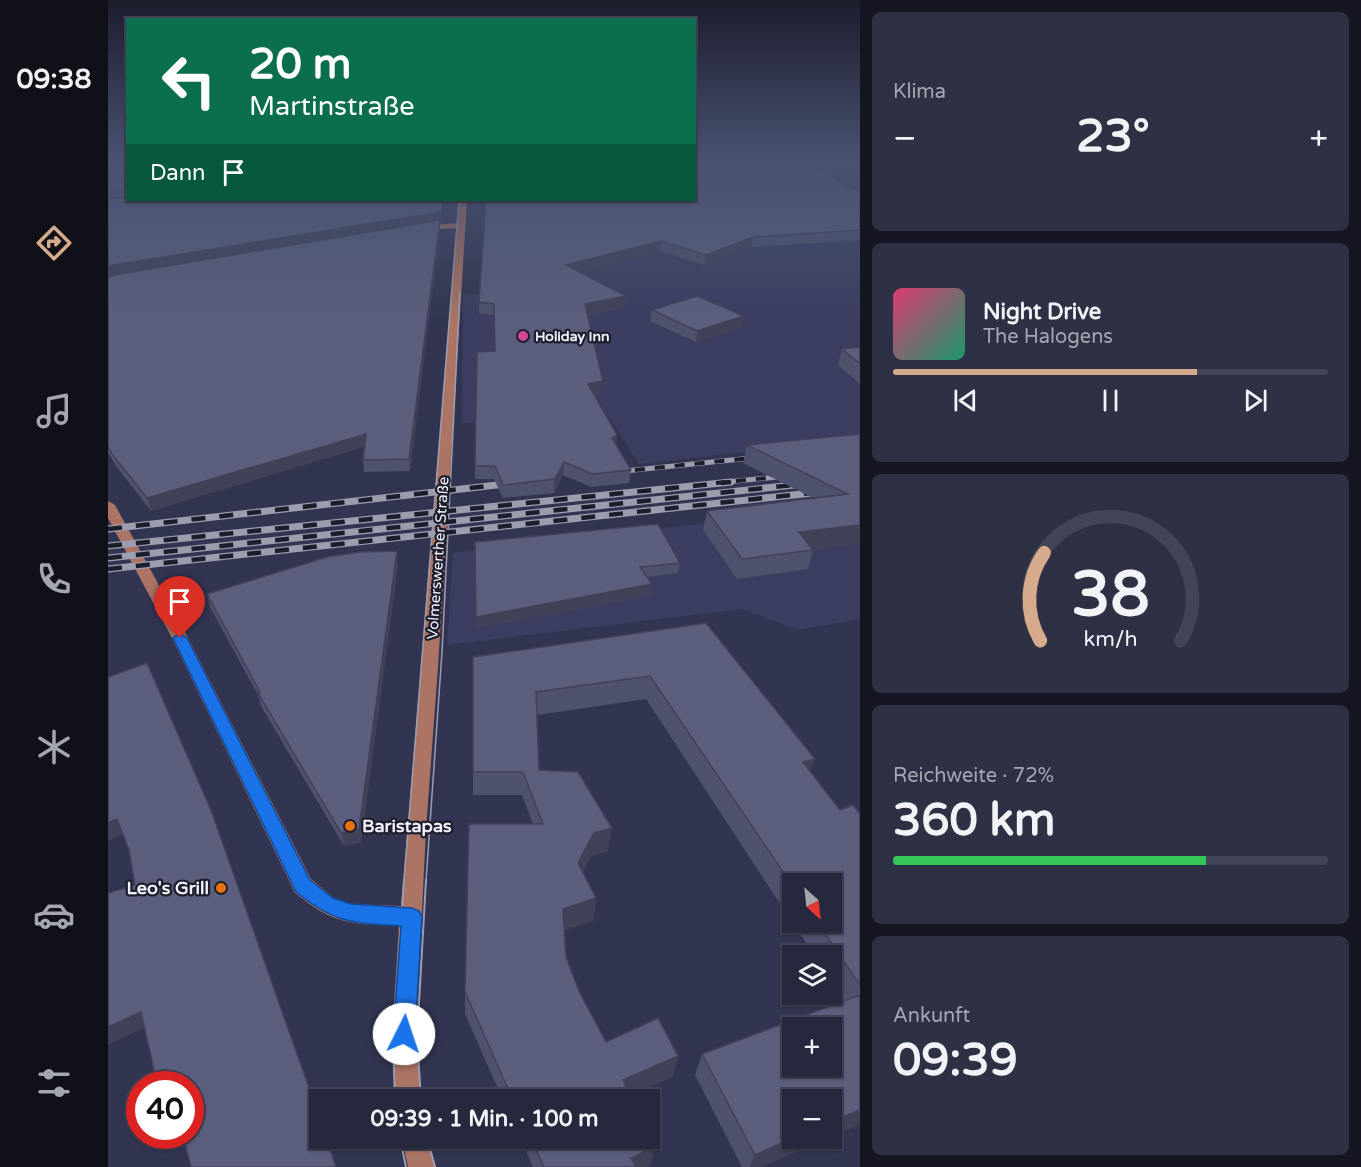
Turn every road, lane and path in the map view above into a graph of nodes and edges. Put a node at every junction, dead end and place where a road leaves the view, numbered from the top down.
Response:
1 (462, 212) edge
2 (461, 225) junction
3 (414, 229) edge
4 (108, 505) edge
5 (412, 917) junction
6 (407, 1089) edge
7 (418, 1149) edge
8 (422, 1167) edge

1 - 2 street, Volmerswerther Straße
2 - 3 street
2 - 5 street, Volmerswerther Straße
4 - 5 street
5 - 6 street, Volmerswerther Straße
7 - 8 street

